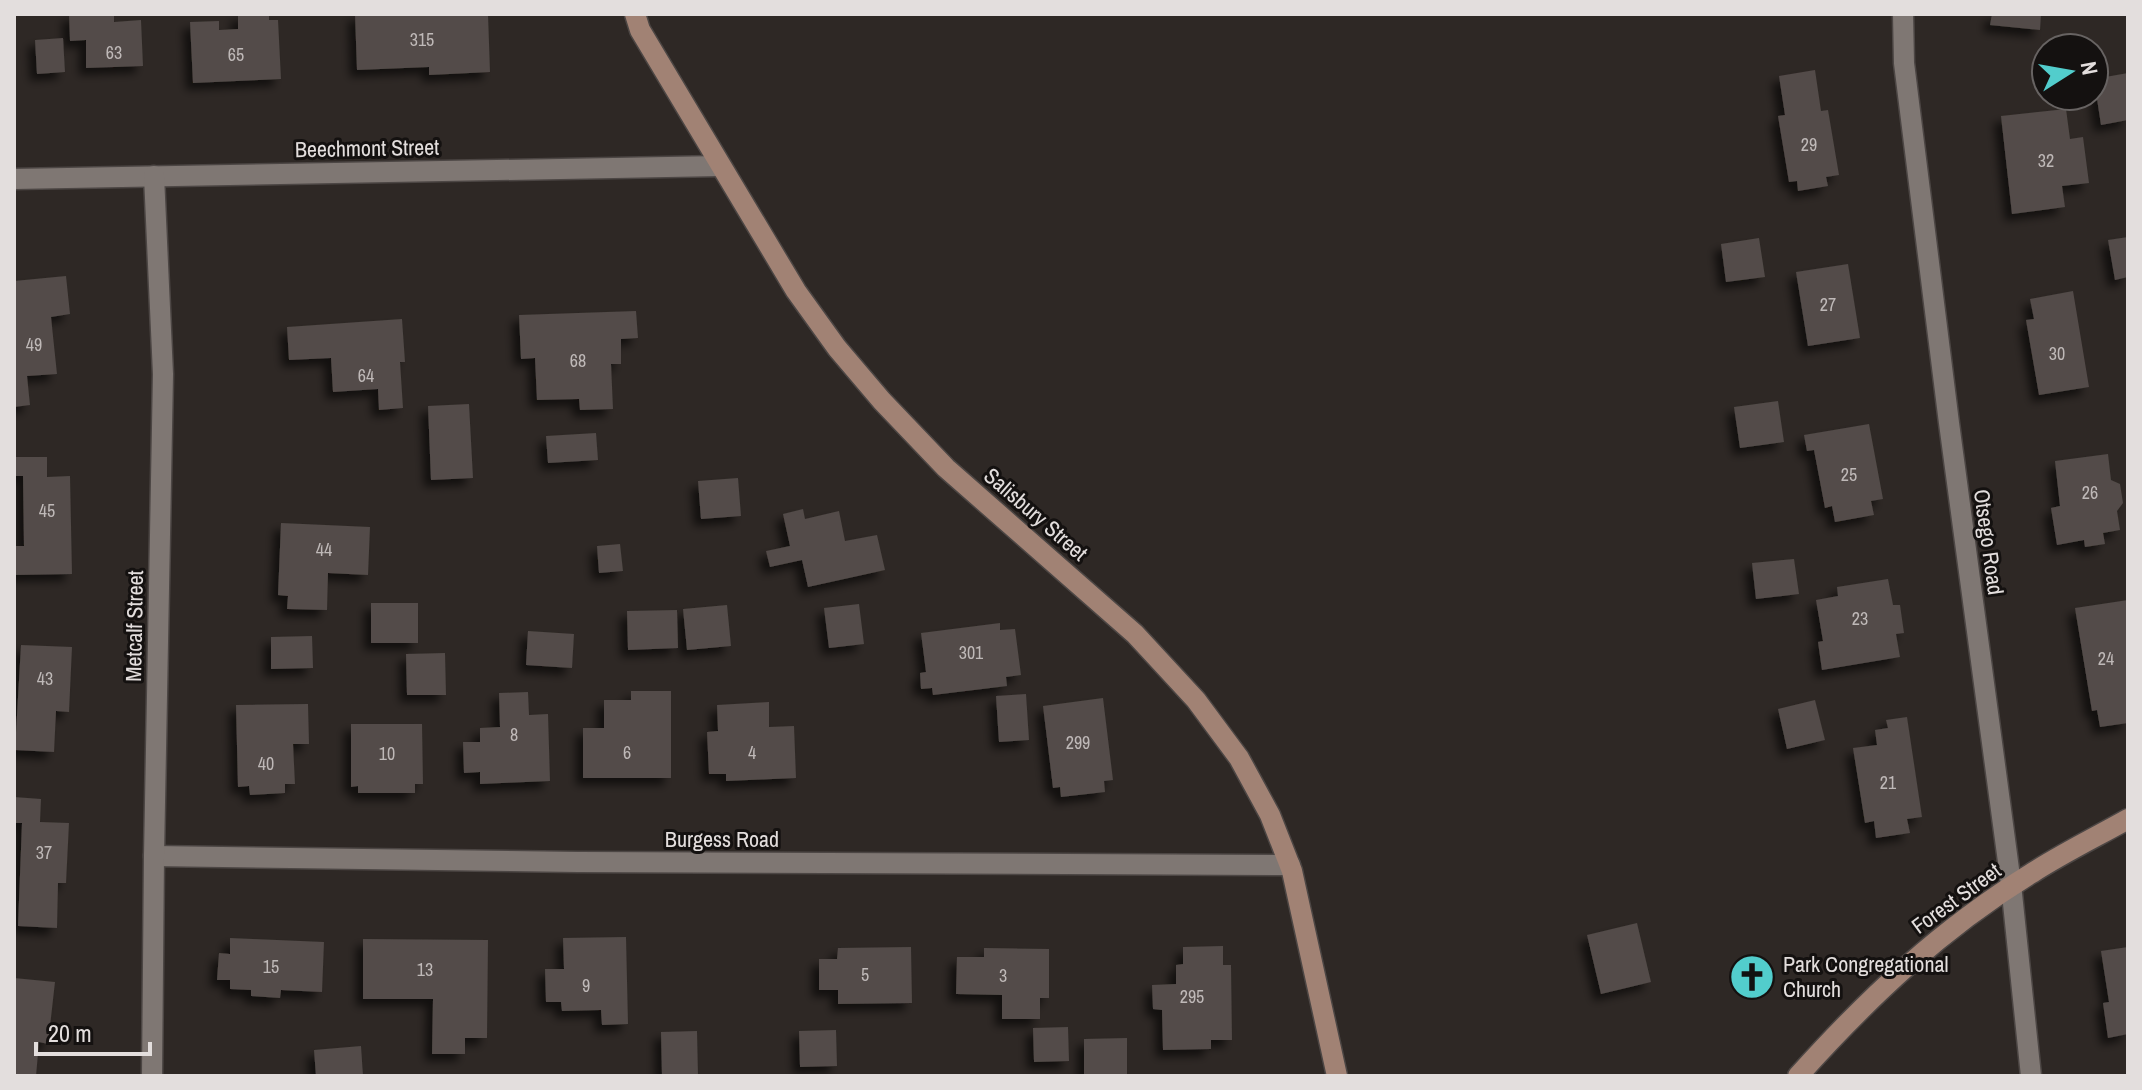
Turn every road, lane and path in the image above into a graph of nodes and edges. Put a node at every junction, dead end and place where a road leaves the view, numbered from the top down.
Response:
1 (635, 14) edge
2 (1903, 14) edge
3 (720, 166) junction
4 (154, 176) junction
5 (14, 179) edge
6 (2128, 819) edge
7 (154, 856) junction
8 (1290, 865) junction
9 (2011, 887) junction
10 (152, 1076) edge
11 (1337, 1076) edge
12 (1798, 1076) edge
13 (2031, 1076) edge

1 - 3 main road, Salisbury Street
2 - 9 street, Otsego Road
3 - 4 street, Beechmont Street
3 - 8 main road, Salisbury Street
4 - 5 street, Beechmont Street
4 - 7 street, Metcalf Street
6 - 9 main road, Forest Street
7 - 8 street, Burgess Road
7 - 10 street, Metcalf Street
8 - 11 main road, Salisbury Street
9 - 12 main road, Forest Street
9 - 13 street, Otsego Road

